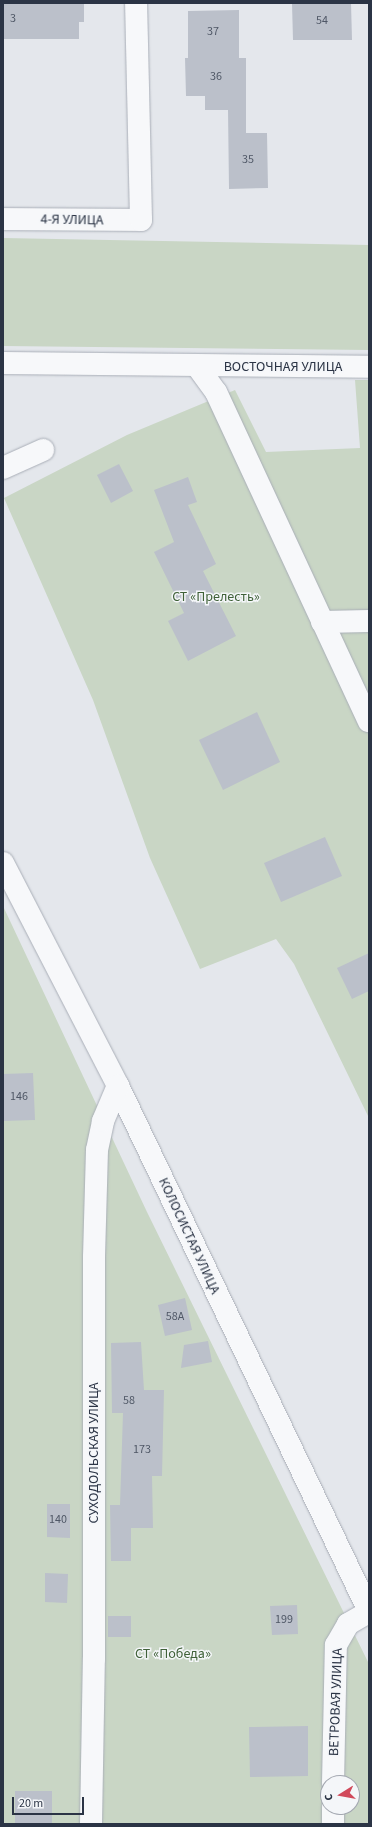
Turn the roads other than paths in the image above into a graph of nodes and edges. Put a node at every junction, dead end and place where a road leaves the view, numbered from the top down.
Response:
1 (136, 3) edge
2 (3, 219) edge
3 (3, 363) edge
4 (198, 366) junction
5 (369, 367) edge
6 (43, 450) dead end
7 (3, 468) edge
8 (369, 621) edge
9 (322, 622) junction
10 (369, 721) edge
11 (3, 862) edge
12 (118, 1086) junction
13 (369, 1612) edge
14 (333, 1775) edge
15 (91, 1824) edge

1 - 2 street, 4-Я УЛИЦА
3 - 4 street, ВОСТОЧНАЯ УЛИЦА
4 - 5 street, ВОСТОЧНАЯ УЛИЦА
4 - 9 street
6 - 7 street
8 - 9 street
9 - 10 street
11 - 12 street, КОЛОСИСТАЯ УЛИЦА
12 - 13 street, КОЛОСИСТАЯ УЛИЦА
12 - 15 street, СУХОДОЛЬСКАЯ УЛИЦА
13 - 14 street, ВЕТРОВАЯ УЛИЦА

